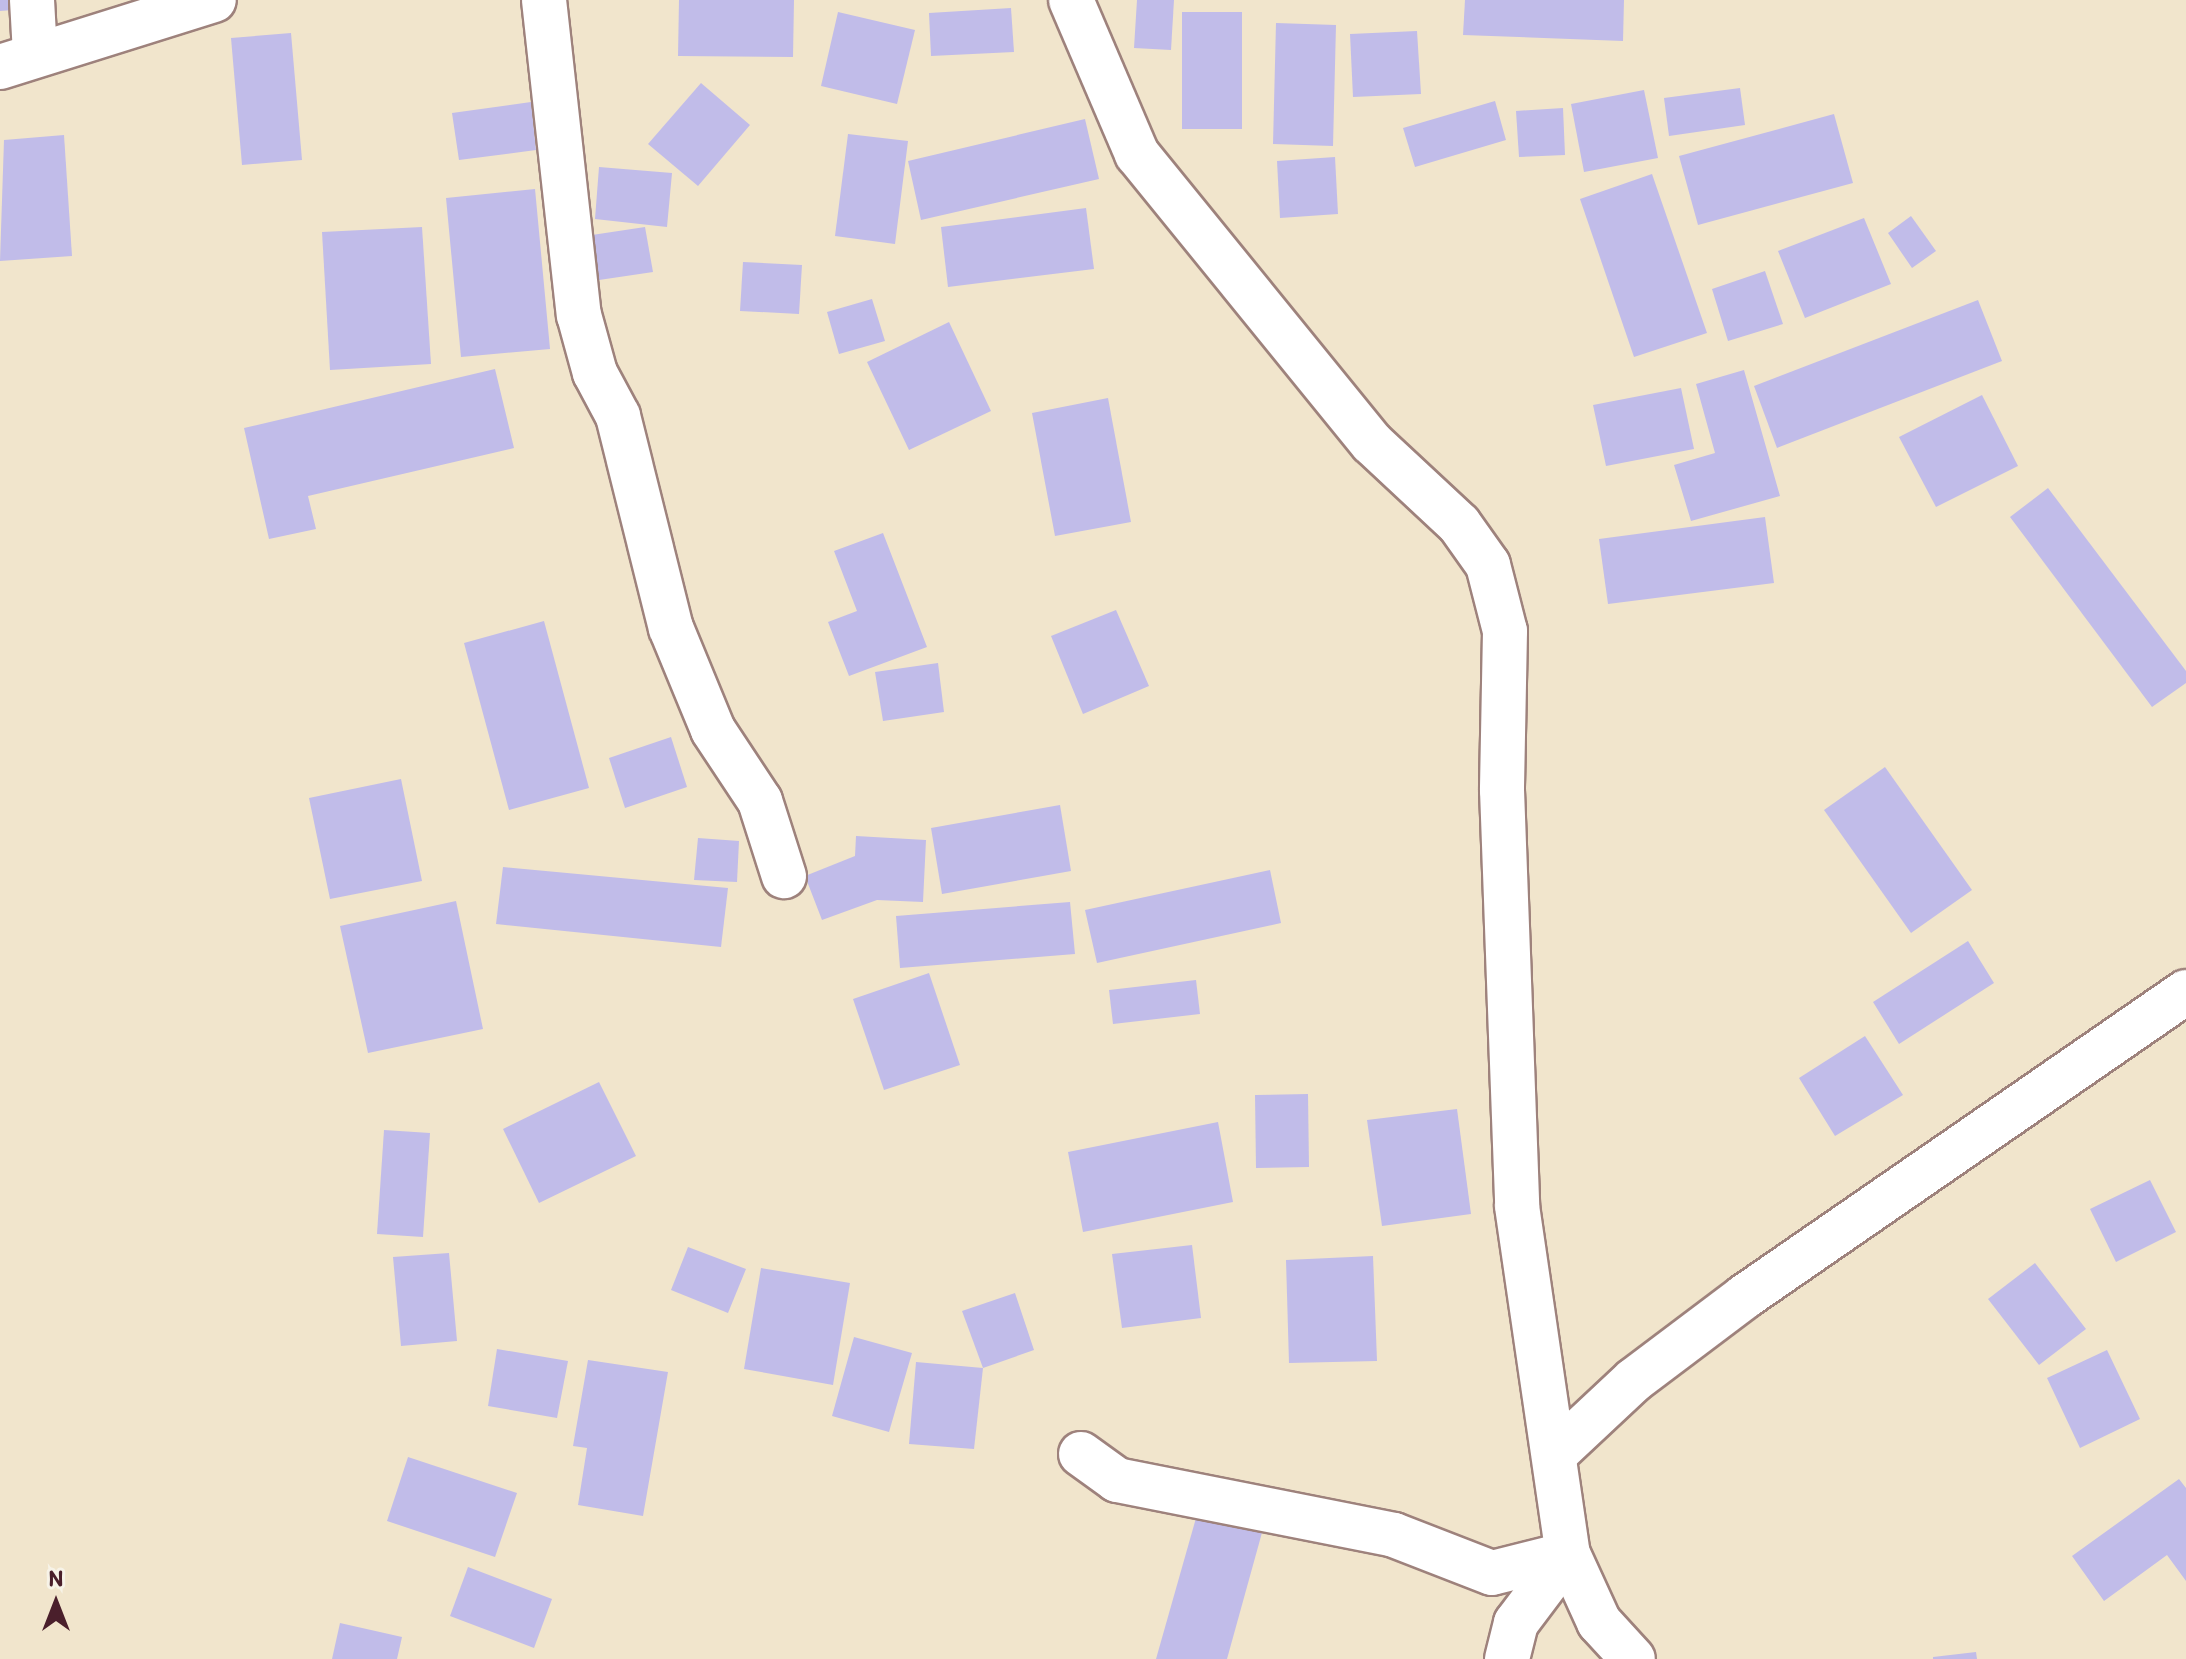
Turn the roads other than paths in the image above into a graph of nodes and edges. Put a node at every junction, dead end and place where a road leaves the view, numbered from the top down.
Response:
1 (32, 0) edge
2 (214, 0) edge
3 (544, 0) edge
4 (1071, 0) edge
5 (17, 61) edge
6 (784, 876) dead end
7 (2186, 992) edge
8 (1557, 1452) junction
9 (1081, 1454) dead end
10 (1568, 1554) junction
11 (1507, 1659) edge
12 (1633, 1659) edge

1 - 5 street
2 - 5 street
3 - 6 street
4 - 8 street
7 - 8 street
8 - 10 street
9 - 10 street
10 - 11 street
10 - 12 street

